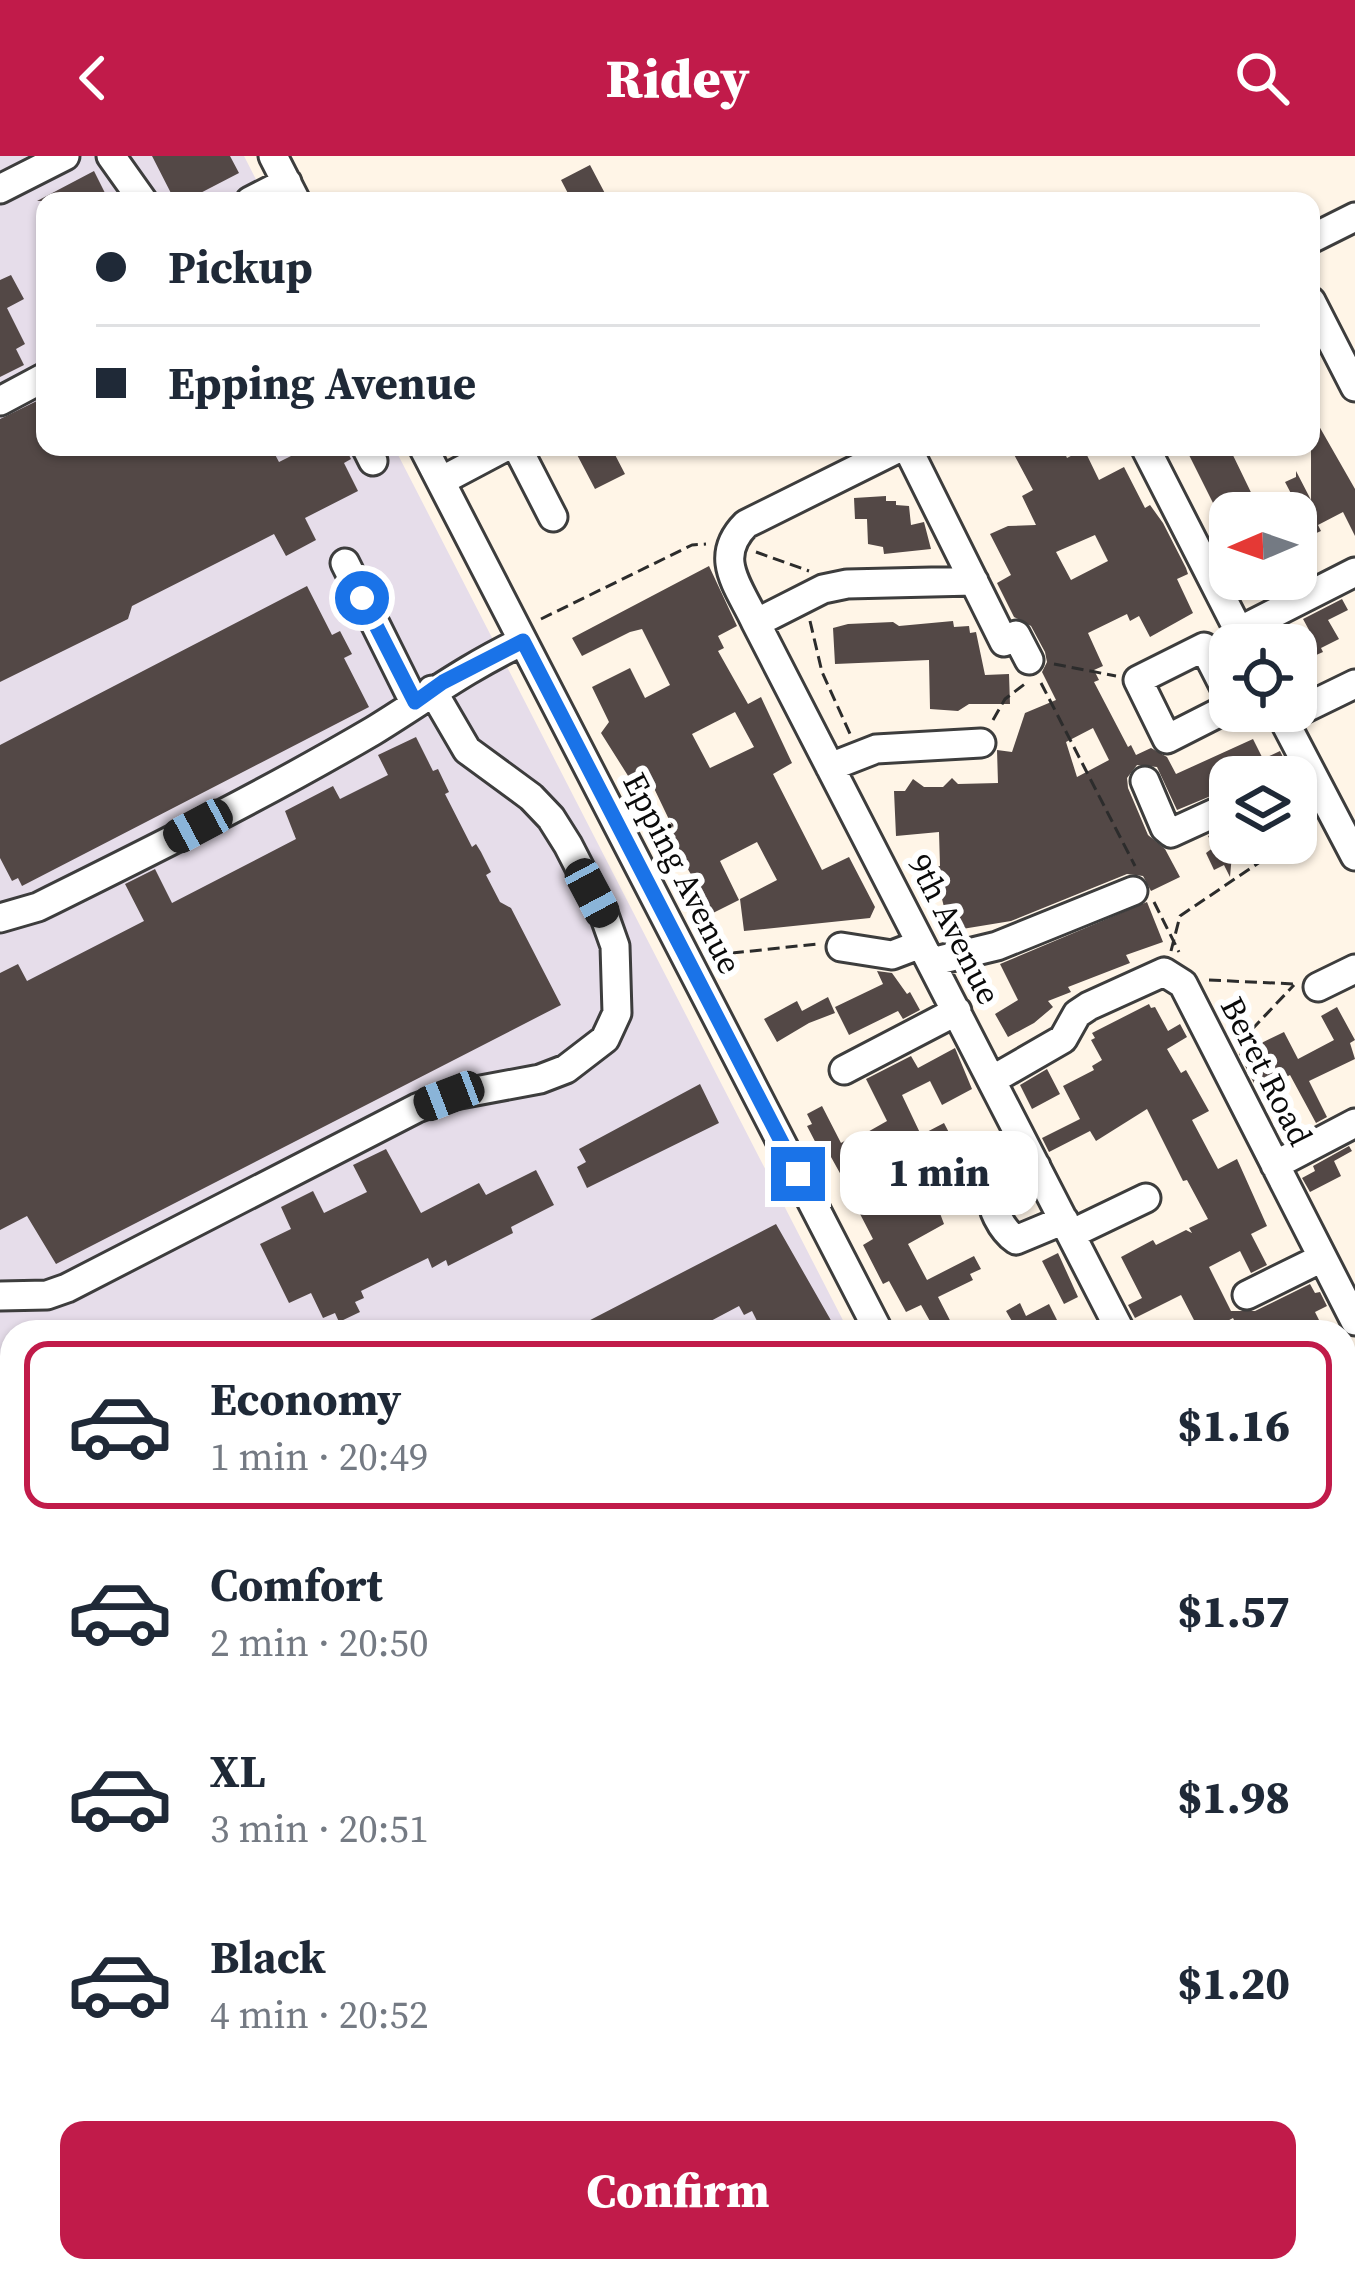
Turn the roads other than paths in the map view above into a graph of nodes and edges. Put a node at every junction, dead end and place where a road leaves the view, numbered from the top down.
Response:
1 (65, 156) edge
2 (111, 156) edge
3 (273, 156) edge
4 (0, 189) edge
5 (137, 192) edge
6 (291, 192) edge
7 (1355, 217) edge
8 (1320, 234) edge
9 (1320, 319) edge
10 (36, 382) edge
11 (1355, 387) edge
12 (0, 401) edge
13 (428, 456) edge
14 (488, 456) edge
15 (522, 456) edge
16 (886, 456) edge
17 (909, 456) edge
18 (1150, 456) edge
19 (440, 481) junction
20 (554, 517) dead end
21 (345, 563) dead end
22 (1355, 572) edge
23 (974, 581) junction
24 (756, 623) junction
25 (1236, 624) edge
26 (1267, 624) edge
27 (531, 630) junction
28 (1029, 660) road end
29 (1355, 684) edge
30 (424, 696) junction
31 (1317, 700) edge
32 (981, 743) road end
33 (830, 767) junction
34 (1145, 782) dead end
35 (1317, 787) edge
36 (1344, 807) edge
37 (1209, 816) edge
38 (1355, 856) edge
39 (1138, 881) road end
40 (0, 918) edge
41 (837, 946) road end
42 (926, 953) junction
43 (1355, 969) edge
44 (1306, 985) road end
45 (957, 1011) junction
46 (844, 1070) dead end
47 (992, 1080) junction
48 (1355, 1123) edge
49 (1275, 1165) junction
50 (1036, 1166) junction
51 (1146, 1198) dead end
52 (1068, 1227) junction
53 (1322, 1258) junction
54 (1347, 1285) edge
55 (1247, 1295) dead end
56 (0, 1296) edge
57 (873, 1320) edge
58 (1115, 1320) edge
59 (1355, 1320) edge

1 - 4 street
2 - 5 street
3 - 6 street
7 - 8 street
9 - 11 street
10 - 12 street
13 - 19 street, Epping Avenue
14 - 19 street
15 - 20 street
16 - 24 street, 9th Avenue
17 - 23 street
18 - 25 street
19 - 27 street, Epping Avenue
21 - 30 street
22 - 26 street
23 - 24 street
23 - 28 street
24 - 33 street, 9th Avenue
27 - 30 street
27 - 57 street, Epping Avenue
29 - 31 street
30 - 40 street
30 - 56 street
32 - 33 street
33 - 42 street, 9th Avenue
34 - 37 street
35 - 36 street
36 - 38 street
39 - 42 street
41 - 42 street
42 - 45 street, 9th Avenue
43 - 44 street
45 - 46 street
45 - 47 street, 9th Avenue
47 - 49 street, Beret Road
47 - 50 street, 9th Avenue
48 - 49 street
49 - 53 street, Beret Road
50 - 52 street, 9th Avenue
50 - 52 street
51 - 52 street
52 - 58 street, 9th Avenue
53 - 54 street, Beret Road
53 - 55 street
54 - 59 street, Beret Road

